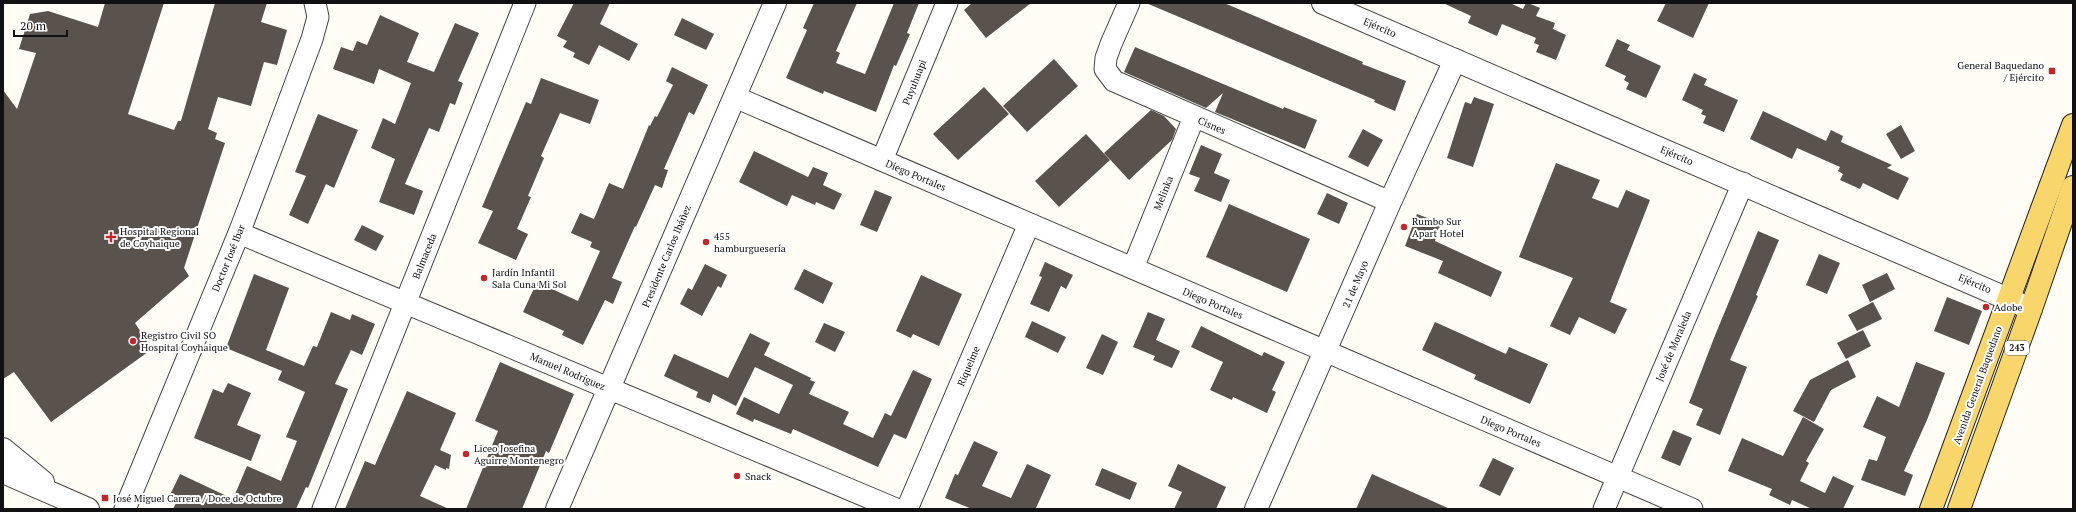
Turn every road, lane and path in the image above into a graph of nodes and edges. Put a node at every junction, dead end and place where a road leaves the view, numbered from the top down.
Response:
1 (315, 3) edge
2 (525, 3) edge
3 (775, 3) edge
4 (946, 3) edge
5 (1129, 3) edge
6 (1323, 3) edge
7 (1455, 60) junction
8 (735, 97) junction
9 (1194, 117) junction
10 (2073, 125) edge
11 (882, 160) junction
12 (2065, 171) edge
13 (1743, 183) junction
14 (2073, 187) edge
15 (1390, 202) junction
16 (1029, 224) junction
17 (239, 233) junction
18 (1133, 268) junction
19 (2009, 298) junction
20 (406, 303) junction
21 (2031, 309) junction
22 (1325, 351) junction
23 (609, 388) junction
24 (3, 449) edge
25 (3, 472) edge
26 (1617, 477) junction
27 (61, 497) junction
28 (88, 509) edge
29 (125, 509) edge
30 (323, 509) edge
31 (557, 509) edge
32 (896, 509) edge
33 (907, 509) edge
34 (1256, 509) edge
35 (1604, 509) edge
36 (1692, 509) edge
37 (1932, 509) edge
38 (1959, 509) edge

1 - 17 street, Doctor José Ibar
2 - 20 street, Balmaceda
3 - 8 street, Presidente Carlos Ibáñez
4 - 11 street, Puyuhuapi
5 - 9 street, Cisnes
6 - 7 street, Ejército
7 - 13 street, Ejército
7 - 15 street, 21 de Mayo
8 - 11 street, Diego Portales
8 - 23 street, Presidente Carlos Ibáñez
9 - 15 street, Cisnes
9 - 18 street, Melinka
10 - 12 main road, Avenida General Baquedano / 243
11 - 16 street, Diego Portales
12 - 19 main road, Avenida General Baquedano / 243
13 - 19 street, Ejército
13 - 26 street, José de Moraleda
14 - 21 main road, 243
15 - 22 street, 21 de Mayo
16 - 18 street, Diego Portales
16 - 33 street, Riquelme
17 - 20 street, Manuel Rodríguez
17 - 29 street, Doctor José Ibar
18 - 22 street, Diego Portales
19 - 21 street, Ejército
19 - 37 main road, Avenida General Baquedano / 243
20 - 23 street, Manuel Rodríguez
20 - 30 street, Balmaceda
21 - 38 main road, 243
22 - 26 street, Diego Portales
22 - 34 street, 21 de Mayo
23 - 31 street, Presidente Carlos Ibáñez
23 - 32 street, Manuel Rodríguez
24 - 27 street
25 - 27 street
26 - 35 street, José de Moraleda
26 - 36 street, Diego Portales
27 - 28 street

